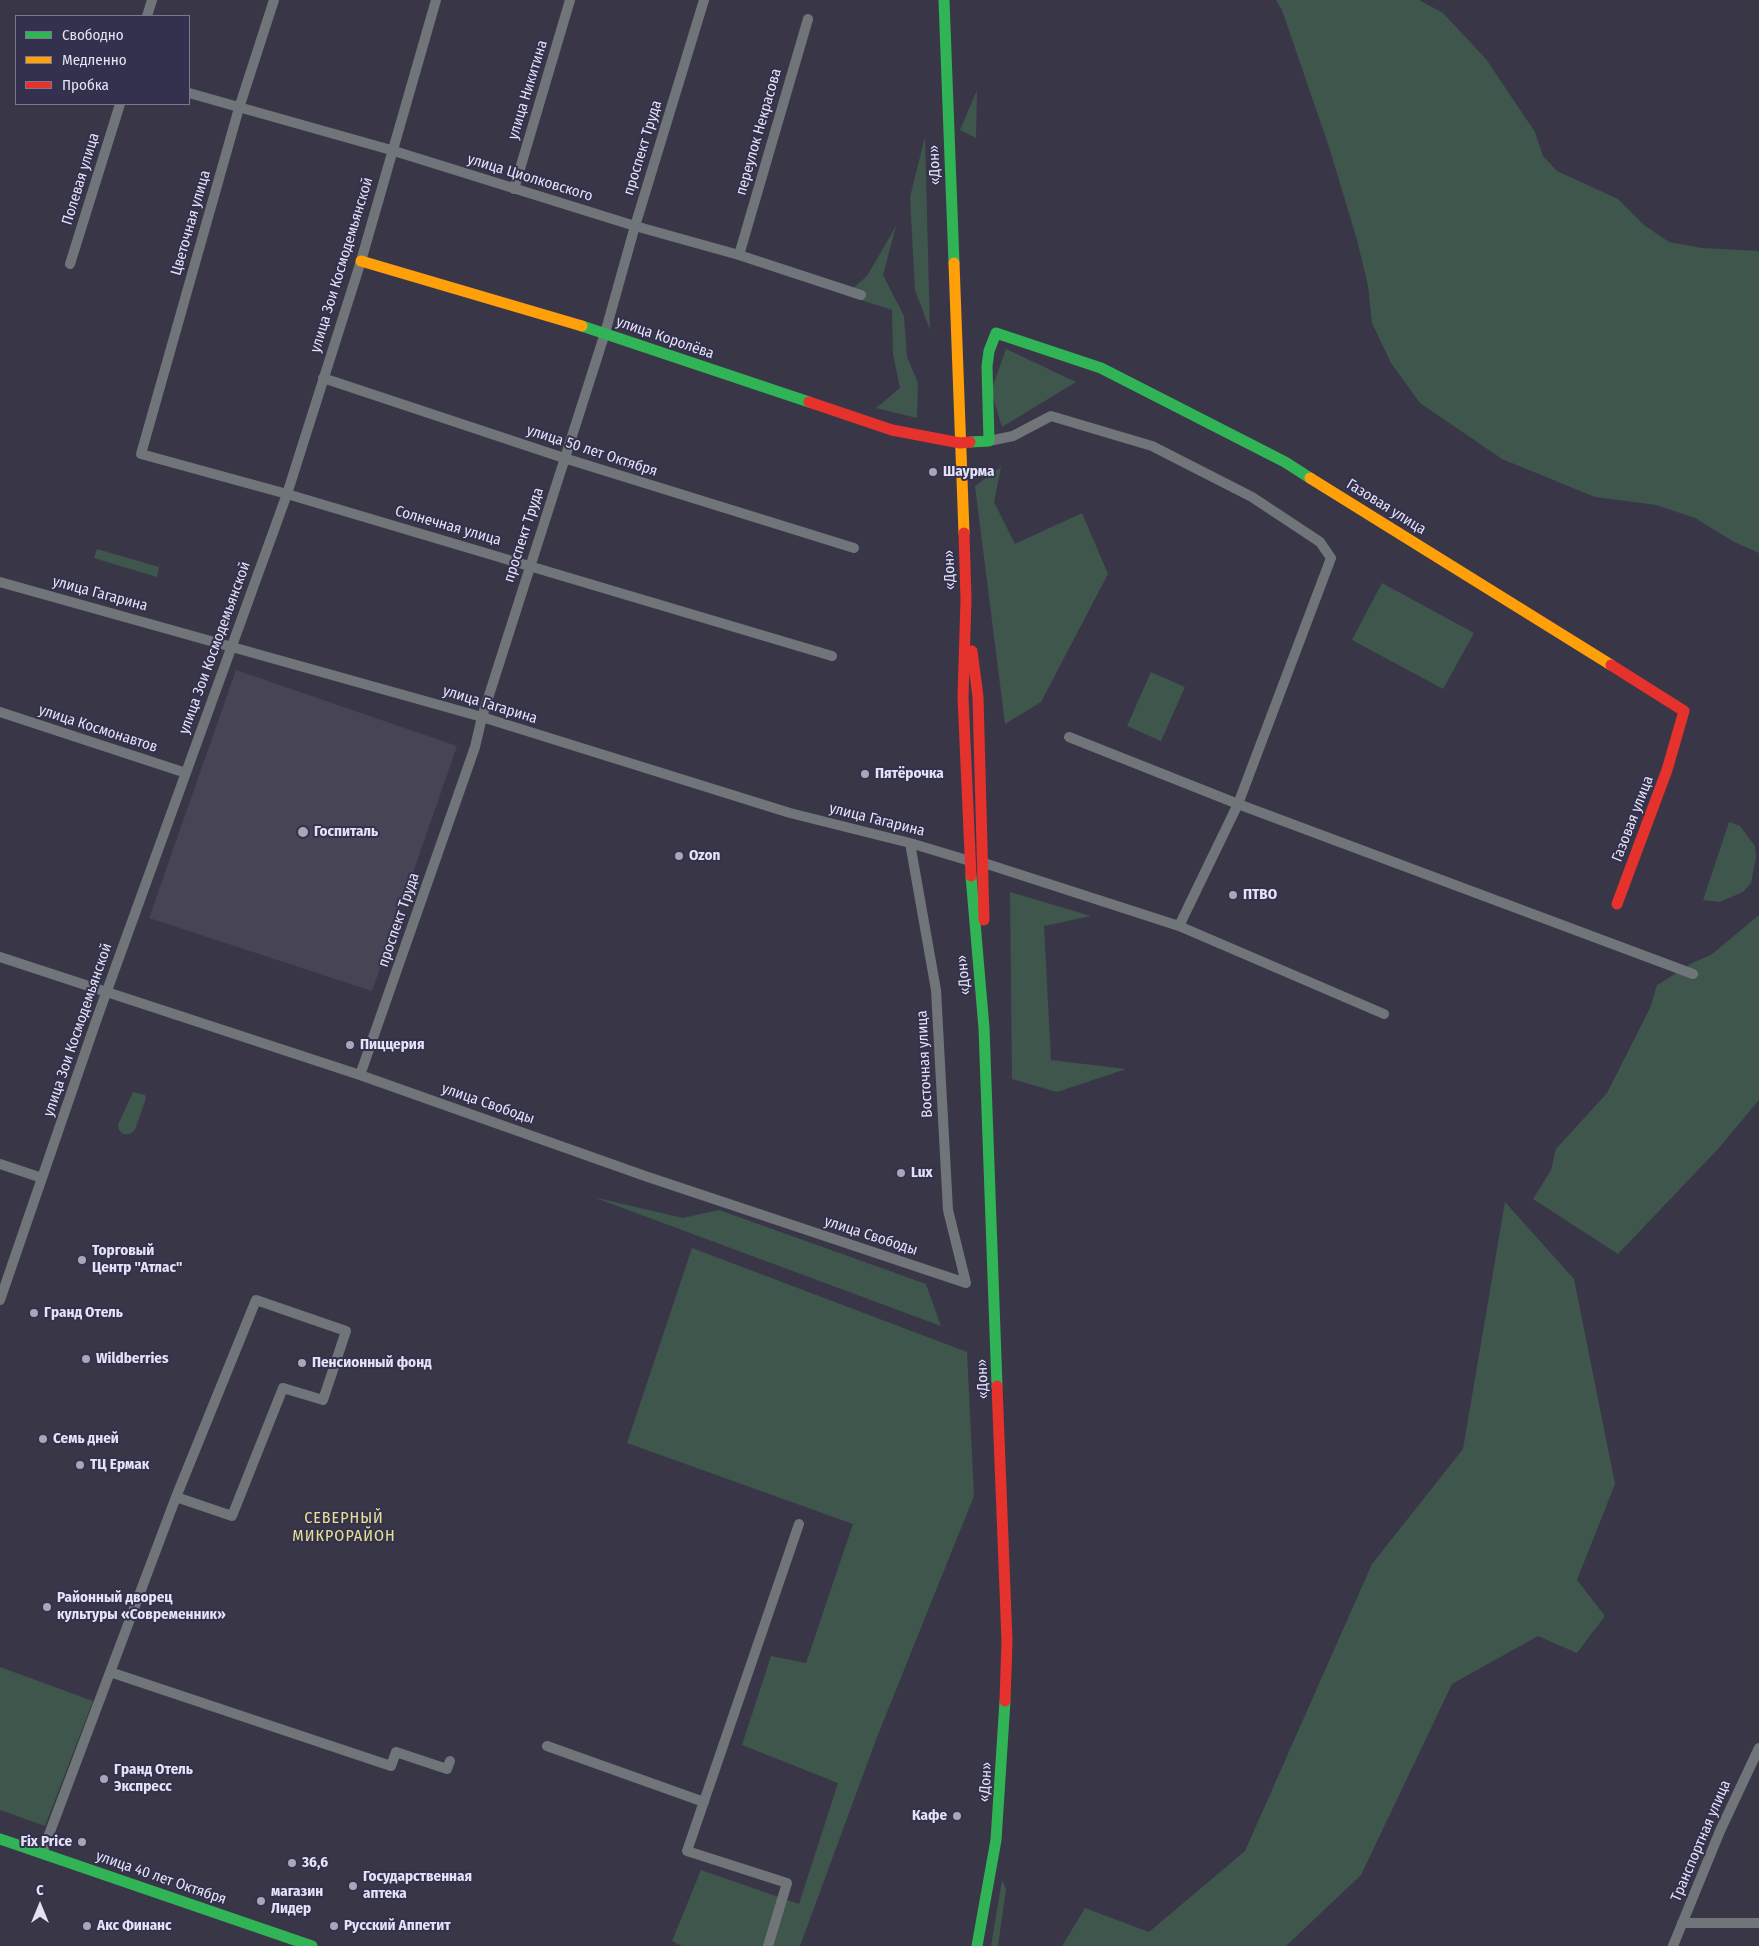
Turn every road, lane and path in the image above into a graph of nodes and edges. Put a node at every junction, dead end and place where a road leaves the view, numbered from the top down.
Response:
1 (152, 0) edge
2 (274, 0) edge
3 (436, 0) edge
4 (570, 0) edge
5 (704, 0) edge
6 (944, 0) edge
7 (147, 15) edge
8 (808, 19) dead end
9 (190, 93) edge
10 (120, 105) edge
11 (240, 108) junction
12 (392, 150) junction
13 (514, 189) junction
14 (634, 226) junction
15 (739, 255) junction
16 (361, 261) junction
17 (70, 264) dead end
18 (860, 295) dead end
19 (605, 333) junction
20 (323, 378) junction
21 (989, 441) junction
22 (960, 442) junction
23 (141, 454) joint
24 (564, 458) junction
25 (287, 494) junction
26 (854, 548) dead end
27 (530, 566) junction
28 (0, 582) edge
29 (966, 600) junction
30 (231, 645) junction
31 (832, 656) dead end
32 (0, 712) edge
33 (482, 717) junction
34 (1069, 737) dead end
35 (186, 774) junction
36 (1238, 804) junction
37 (910, 843) junction
38 (970, 861) junction
39 (984, 863) junction
40 (1617, 904) dead end
41 (1179, 926) junction
42 (0, 957) edge
43 (1693, 974) dead end
44 (106, 992) junction
45 (1384, 1014) dead end
46 (984, 1028) junction
47 (360, 1075) junction
48 (0, 1164) edge
49 (42, 1178) junction
50 (966, 1283) joint
51 (0, 1300) edge
52 (176, 1497) junction
53 (799, 1524) dead end
54 (110, 1672) junction
55 (547, 1746) dead end
56 (1759, 1748) edge
57 (450, 1762) dead end
58 (704, 1802) junction
59 (0, 1839) edge
60 (42, 1853) junction
61 (1682, 1923) junction
62 (1759, 1923) edge
63 (312, 1946) edge
64 (768, 1946) edge
65 (976, 1946) edge
66 (1673, 1946) edge

1 - 7 street
2 - 11 street, Цветочная улица
3 - 12 street, улица Зои Космодемьянской
4 - 13 street, улица Никитина
5 - 14 street, проспект Труда
6 - 22 main road, «Дон»
8 - 15 street, переулок Некрасова
9 - 11 street, улица Циолковского
10 - 17 street, Полевая улица
11 - 12 street, улица Циолковского
11 - 23 street, Цветочная улица
12 - 13 street, улица Циолковского
12 - 16 street, улица Зои Космодемьянской
13 - 14 street, улица Циолковского
14 - 15 street, улица Циолковского
14 - 19 street, проспект Труда
15 - 18 street, улица Циолковского
16 - 19 main road, улица Королёва
16 - 20 street, улица Зои Космодемьянской
19 - 22 main road, улица Королёва
19 - 24 street, проспект Труда
20 - 24 street, улица 50 лет Октября
20 - 25 street, улица Зои Космодемьянской
21 - 22 main road
21 - 36 street
21 - 40 main road, Газовая улица
22 - 29 main road, «Дон»
23 - 25 street, Солнечная улица
24 - 26 street, улица 50 лет Октября
24 - 27 street, проспект Труда
25 - 27 street, Солнечная улица
25 - 30 street, улица Зои Космодемьянской
27 - 31 street, Солнечная улица
27 - 33 street, проспект Труда
28 - 30 street, улица Гагарина
29 - 38 main road, «Дон»
29 - 39 main road
30 - 33 street, улица Гагарина
30 - 35 street, улица Зои Космодемьянской
32 - 35 street, улица Космонавтов
33 - 37 street, улица Гагарина
33 - 47 street, проспект Труда
34 - 36 street
35 - 44 street, улица Зои Космодемьянской
36 - 41 street
36 - 43 street
37 - 38 street, улица Гагарина
37 - 50 street, Восточная улица
38 - 46 main road, «Дон»
39 - 41 street
39 - 46 main road
41 - 45 street
42 - 44 street, улица Свободы
44 - 47 street, улица Свободы
44 - 49 street, улица Зои Космодемьянской
46 - 65 main road, «Дон»
47 - 50 street, улица Свободы
48 - 49 street
49 - 51 street, улица Зои Космодемьянской
52 - 52 street
52 - 54 street
53 - 58 street
54 - 57 street
54 - 60 street
55 - 58 street
56 - 61 street, Транспортная улица
58 - 64 street
59 - 60 main road, улица 40 лет Октября
60 - 63 main road, улица 40 лет Октября
61 - 62 street
61 - 66 street, Транспортная улица

